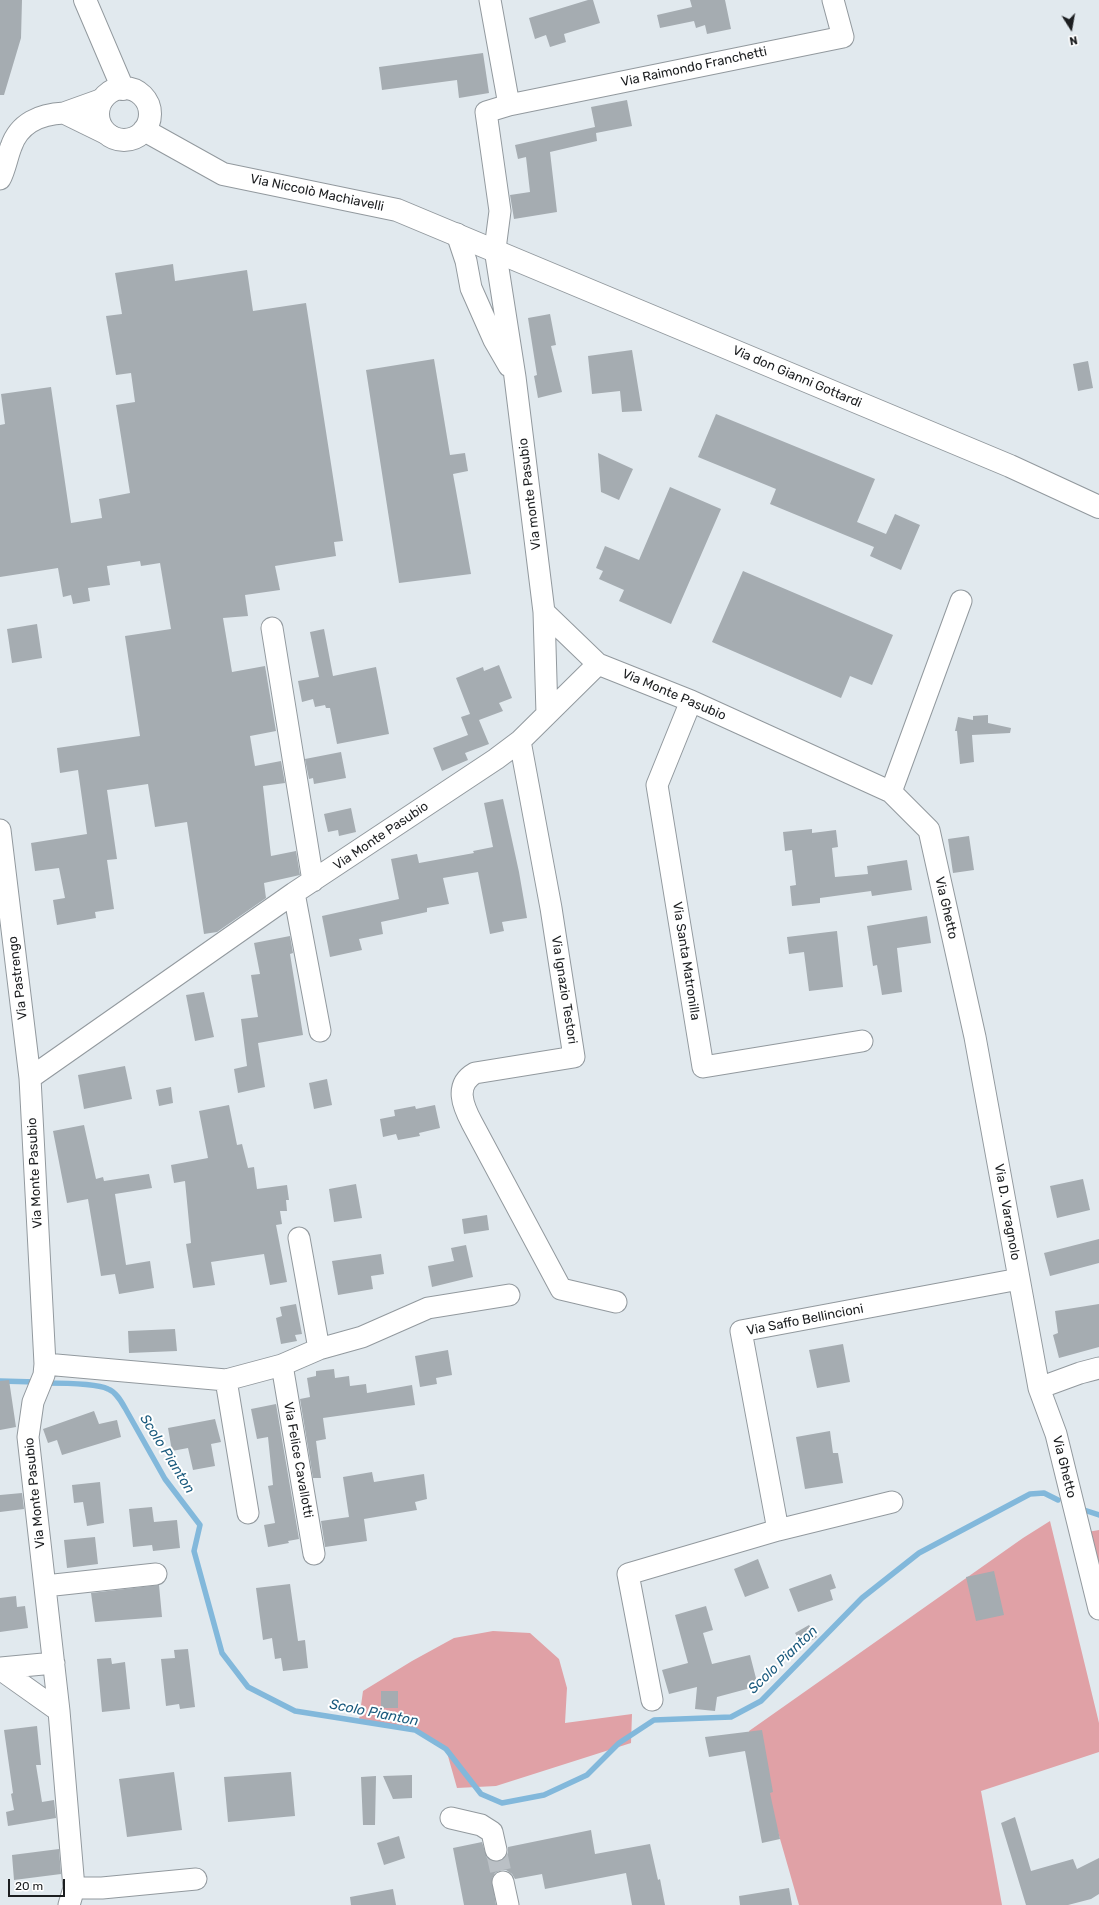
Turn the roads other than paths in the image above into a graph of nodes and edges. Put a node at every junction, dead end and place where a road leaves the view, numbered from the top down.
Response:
1 (85, 0) edge
2 (490, 0) edge
3 (833, 0) edge
4 (124, 88) junction
5 (103, 99) junction
6 (508, 106) junction
7 (64, 113) junction
8 (144, 130) junction
9 (111, 136) junction
10 (0, 179) edge
11 (457, 234) junction
12 (495, 249) junction
13 (515, 377) junction
14 (1099, 507) edge
15 (961, 601) dead end
16 (544, 612) junction
17 (272, 628) dead end
18 (598, 664) junction
19 (691, 701) junction
20 (547, 714) junction
21 (520, 740) junction
22 (891, 792) junction
23 (0, 830) edge
24 (313, 881) junction
25 (294, 893) junction
26 (320, 1031) dead end
27 (975, 1037) joint
28 (862, 1041) dead end
29 (30, 1078) junction
30 (299, 1238) dead end
31 (1019, 1279) junction
32 (509, 1296) dead end
33 (616, 1302) dead end
34 (319, 1349) junction
35 (282, 1365) junction
36 (1099, 1368) edge
37 (45, 1369) junction
38 (226, 1380) junction
39 (1039, 1388) junction
40 (892, 1502) dead end
41 (248, 1513) dead end
42 (778, 1530) junction
43 (314, 1554) dead end
44 (156, 1574) dead end
45 (45, 1586) junction
46 (1099, 1609) edge
47 (54, 1663) junction
48 (0, 1668) edge
49 (652, 1700) dead end
50 (59, 1711) junction
51 (451, 1818) dead end
52 (496, 1850) tunnel mouth
53 (196, 1879) dead end
54 (503, 1882) tunnel mouth
55 (71, 1897) edge
56 (508, 1905) edge

1 - 4 main road
2 - 6 street
3 - 6 street, Via Raimondo Franchetti
4 - 5 main road
4 - 8 main road
5 - 7 street
5 - 9 main road
6 - 12 street, Via Raimondo Franchetti
7 - 9 street
7 - 10 street
8 - 9 main road
8 - 11 main road, Via Niccolò Machiavelli
11 - 12 main road, Via Niccolò Machiavelli
11 - 13 street, Via monte Pasubio
12 - 13 street, Via monte Pasubio
12 - 14 main road, Via don Gianni Gottardi
13 - 16 street, Via monte Pasubio
15 - 22 street
16 - 18 street
16 - 20 street, Via monte Pasubio
17 - 24 street
18 - 19 street, Via Monte Pasubio
18 - 20 street, Via Monte Pasubio
19 - 22 street, Via Monte Pasubio
19 - 28 street, Via Santa Matronilla
20 - 21 street, Via Monte Pasubio
21 - 24 street, Via Monte Pasubio
21 - 33 street, Via Ignazio Testori
22 - 27 street, Via Ghetto
23 - 29 street, Via Pastrengo
24 - 25 street, Via Monte Pasubio
25 - 26 street
25 - 29 street, Via Monte Pasubio
27 - 31 street, Via D. Varagnolo
29 - 37 street, Via Monte Pasubio
30 - 34 street
31 - 39 street, Via D. Varagnolo
31 - 42 street, Via Saffo Bellincioni
32 - 34 street
34 - 35 street
35 - 38 street
35 - 43 street, Via Felice Cavallotti
36 - 39 street
37 - 38 street
37 - 45 street, Via Monte Pasubio
38 - 41 street
39 - 46 street, Via Ghetto
40 - 42 street
42 - 49 street
44 - 45 street
45 - 47 street, Via Monte Pasubio
47 - 48 street
47 - 50 street, Via Monte Pasubio
48 - 50 street
50 - 55 street, Via Monte Pasubio
51 - 52 street
53 - 55 street, Via Monte Pasubio
54 - 56 street

